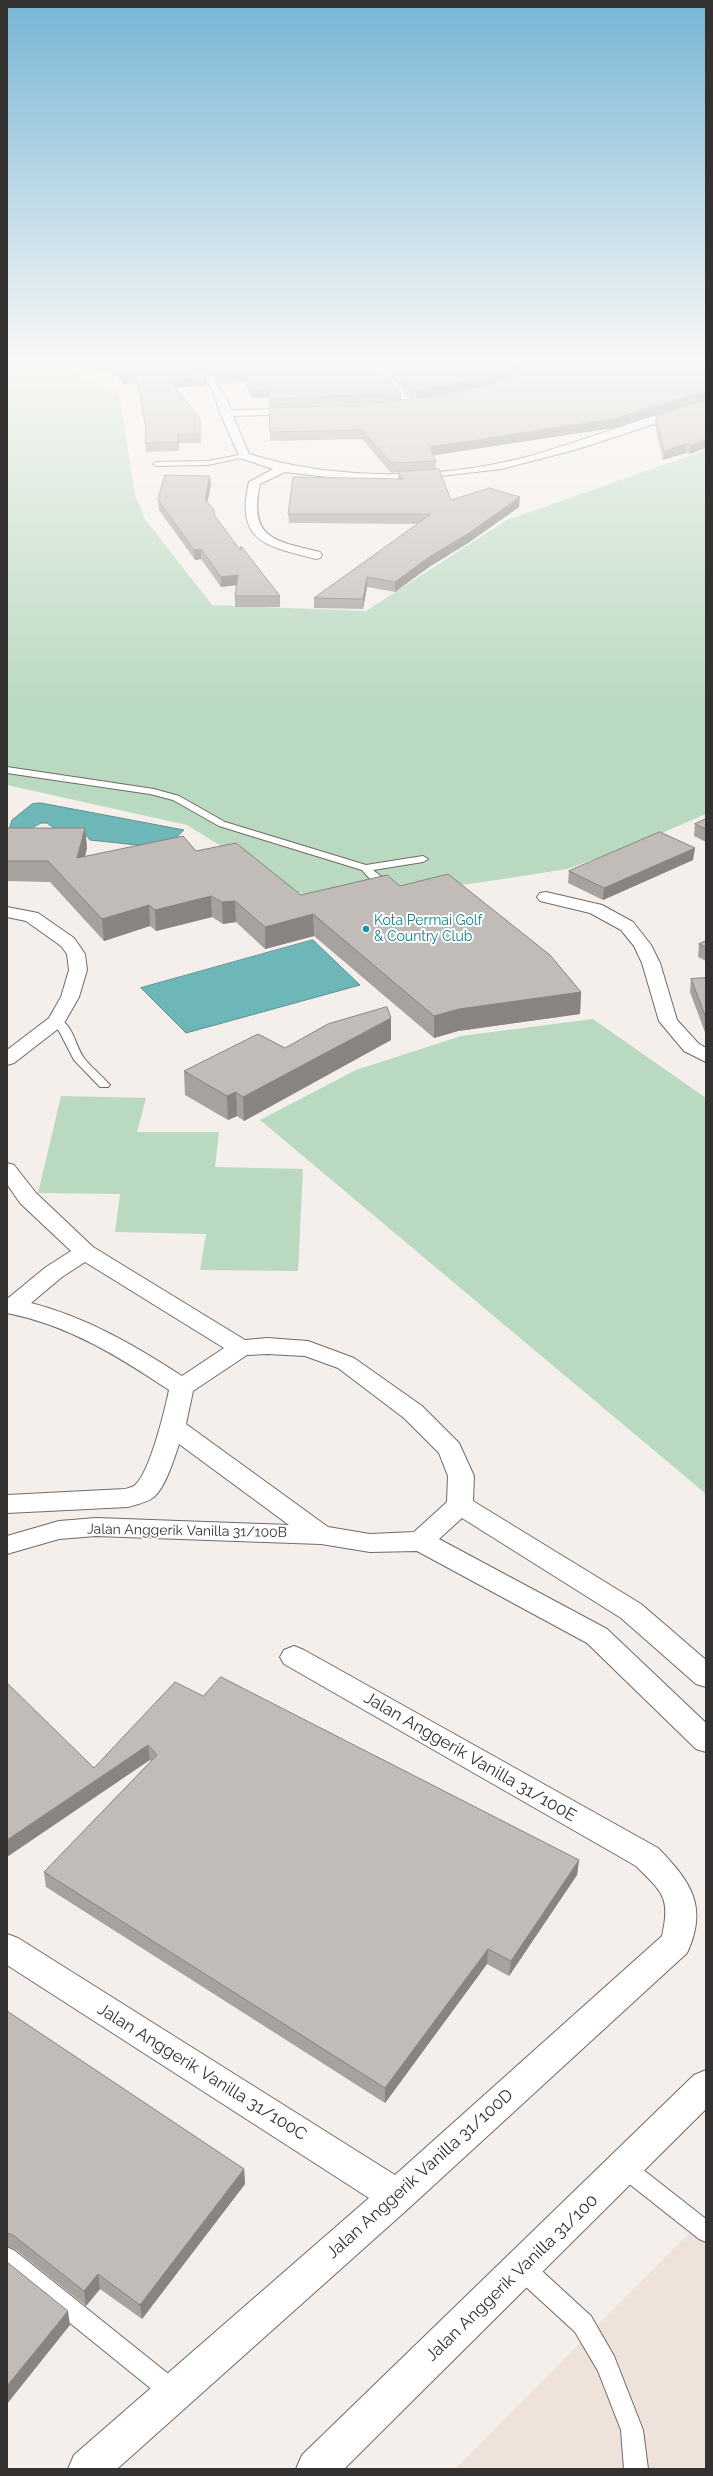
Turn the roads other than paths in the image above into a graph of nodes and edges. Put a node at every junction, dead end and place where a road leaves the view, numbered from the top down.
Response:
1 (260, 480) edge
2 (316, 555) dead end
3 (7, 770) edge
4 (423, 859) dead end
5 (366, 868) junction
6 (387, 886) edge
7 (546, 897) dead end
8 (7, 912) edge
9 (56, 1021) junction
10 (706, 1056) edge
11 (7, 1058) edge
12 (104, 1085) dead end
13 (7, 1169) edge
14 (85, 1252) junction
15 (10, 1307) edge
16 (241, 1348) junction
17 (182, 1387) junction
18 (173, 1427) junction
19 (7, 1504) edge
20 (460, 1505) junction
21 (321, 1535) junction
22 (422, 1541) junction
23 (7, 1545) edge
24 (294, 1657) dead end
25 (706, 1676) edge
26 (706, 1741) edge
27 (647, 1857) joint
28 (7, 1948) edge
29 (706, 2086) edge
30 (625, 2168) junction
31 (397, 2196) junction
32 (706, 2232) edge
33 (7, 2258) edge
34 (522, 2268) junction
35 (174, 2393) junction
36 (88, 2469) edge
37 (316, 2469) edge
38 (636, 2469) edge

1 - 2 street
3 - 5 lane
4 - 5 lane
5 - 6 lane
7 - 10 street
8 - 9 street
9 - 11 street
9 - 12 lane
13 - 14 street
14 - 15 street
14 - 16 street
15 - 17 street
16 - 17 street
16 - 20 street
17 - 18 street
18 - 19 street
18 - 21 street
20 - 22 street
20 - 25 street
21 - 22 street, Jalan Anggerik Vanilla 31/100B
21 - 23 street, Jalan Anggerik Vanilla 31/100B
22 - 26 street
24 - 27 street, Jalan Anggerik Vanilla 31/100E
27 - 31 street, Jalan Anggerik Vanilla 31/100D
28 - 31 street, Jalan Anggerik Vanilla 31/100C
29 - 30 street, Jalan Anggerik Vanilla 31/100
30 - 32 lane
30 - 34 street, Jalan Anggerik Vanilla 31/100
31 - 35 street, Jalan Anggerik Vanilla 31/100D
33 - 35 lane
34 - 37 street, Jalan Anggerik Vanilla 31/100
34 - 38 lane
35 - 36 street, Jalan Anggerik Vanilla 31/100D

